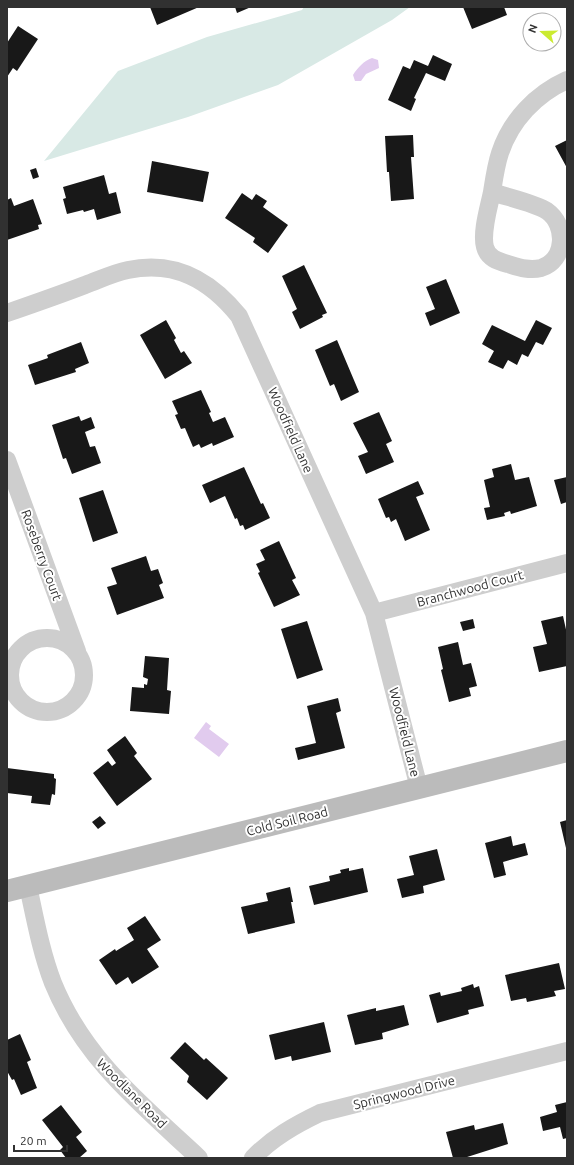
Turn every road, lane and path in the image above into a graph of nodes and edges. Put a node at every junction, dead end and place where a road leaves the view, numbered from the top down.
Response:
1 (567, 80) edge
2 (492, 192) junction
3 (7, 313) edge
4 (7, 460) edge
5 (567, 563) edge
6 (374, 613) junction
7 (76, 651) junction
8 (567, 751) edge
9 (419, 788) junction
10 (14, 887) edge
11 (567, 1051) edge
12 (200, 1158) edge
13 (253, 1158) edge

1 - 2 street
2 - 2 street
3 - 6 street, Woodfield Lane
4 - 7 street, Roseberry Court
5 - 6 street, Branchwood Court
6 - 9 street, Woodfield Lane
7 - 7 street, Roseberry Court
8 - 9 street, Cold Soil Road
9 - 10 street, Cold Soil Road
10 - 12 street, Woodlane Road
11 - 13 street, Springwood Drive

